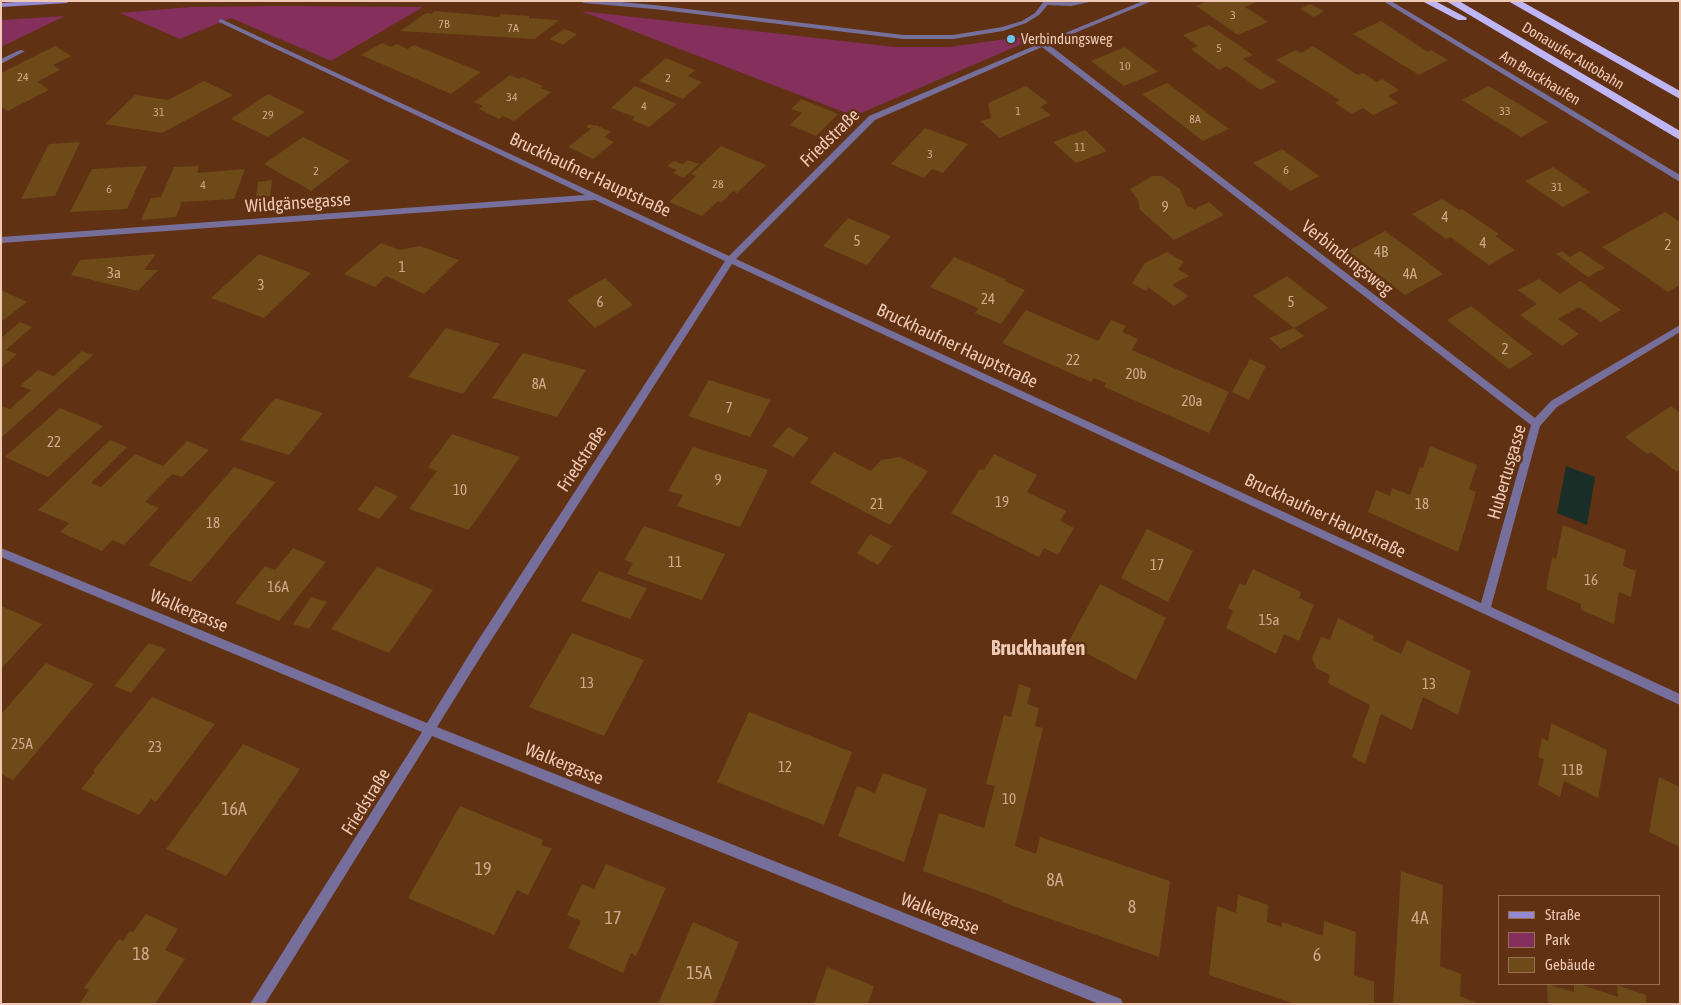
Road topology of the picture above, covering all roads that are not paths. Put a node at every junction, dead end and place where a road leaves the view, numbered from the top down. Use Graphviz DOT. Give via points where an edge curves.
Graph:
graph roads {
  1 [pos="9,1"];
  2 [pos="67,1"];
  3 [pos="584,1"];
  4 [pos="1091,1"];
  5 [pos="1149,1"];
  6 [pos="1386,1"];
  7 [pos="1428,1"];
  8 [pos="1451,1"];
  9 [pos="1513,1"];
  10 [pos="1048,2"];
  11 [pos="1,4"];
  12 [pos="221,21"];
  13 [pos="1043,44"];
  14 [pos="22,51"];
  15 [pos="1,62"];
  16 [pos="1566,70"];
  17 [pos="1680,96"];
  18 [pos="1680,136"];
  19 [pos="1680,179"];
  20 [pos="597,197"];
  21 [pos="1,240"];
  22 [pos="730,260"];
  23 [pos="1680,328"];
  24 [pos="1536,424"];
  25 [pos="1,552"];
  26 [pos="1485,609"];
  27 [pos="1680,700"];
  28 [pos="430,729"];
  29 [pos="257,1004"];
  30 [pos="1116,1004"];
  1 -- 11 [label="main road"];
  2 -- 11 [label="main road"];
  3 -- 10 [label="street" via="903,37 953,37 1003,29 1024,22"];
  4 -- 10 [label="street" via="1071,4"];
  5 -- 13 [label="street, Friedstraße"];
  6 -- 19 [label="street, Am Bruckhaufen"];
  7 -- 16 [label="highway"];
  8 -- 16 [label="highway, Donauufer Autobahn"];
  9 -- 17 [label="highway, Donauufer Autobahn"];
  12 -- 20 [label="street, Bruckhaufner Hauptstraße"];
  13 -- 22 [label="street, Friedstraße" via="872,118"];
  13 -- 24 [label="street, Verbindungsweg"];
  14 -- 15 [label="street"];
  16 -- 18 [label="highway, Donauufer Autobahn"];
  20 -- 21 [label="street, Wildgänsegasse"];
  20 -- 22 [label="street, Bruckhaufner Hauptstraße"];
  22 -- 26 [label="street, Bruckhaufner Hauptstraße"];
  22 -- 28 [label="street, Friedstraße"];
  23 -- 24 [label="street, Hubertusgasse" via="1554,404"];
  24 -- 26 [label="street, Hubertusgasse"];
  25 -- 28 [label="street, Walkergasse"];
  26 -- 27 [label="street, Bruckhaufner Hauptstraße"];
  28 -- 29 [label="street, Friedstraße"];
  28 -- 30 [label="street, Walkergasse"];
}
